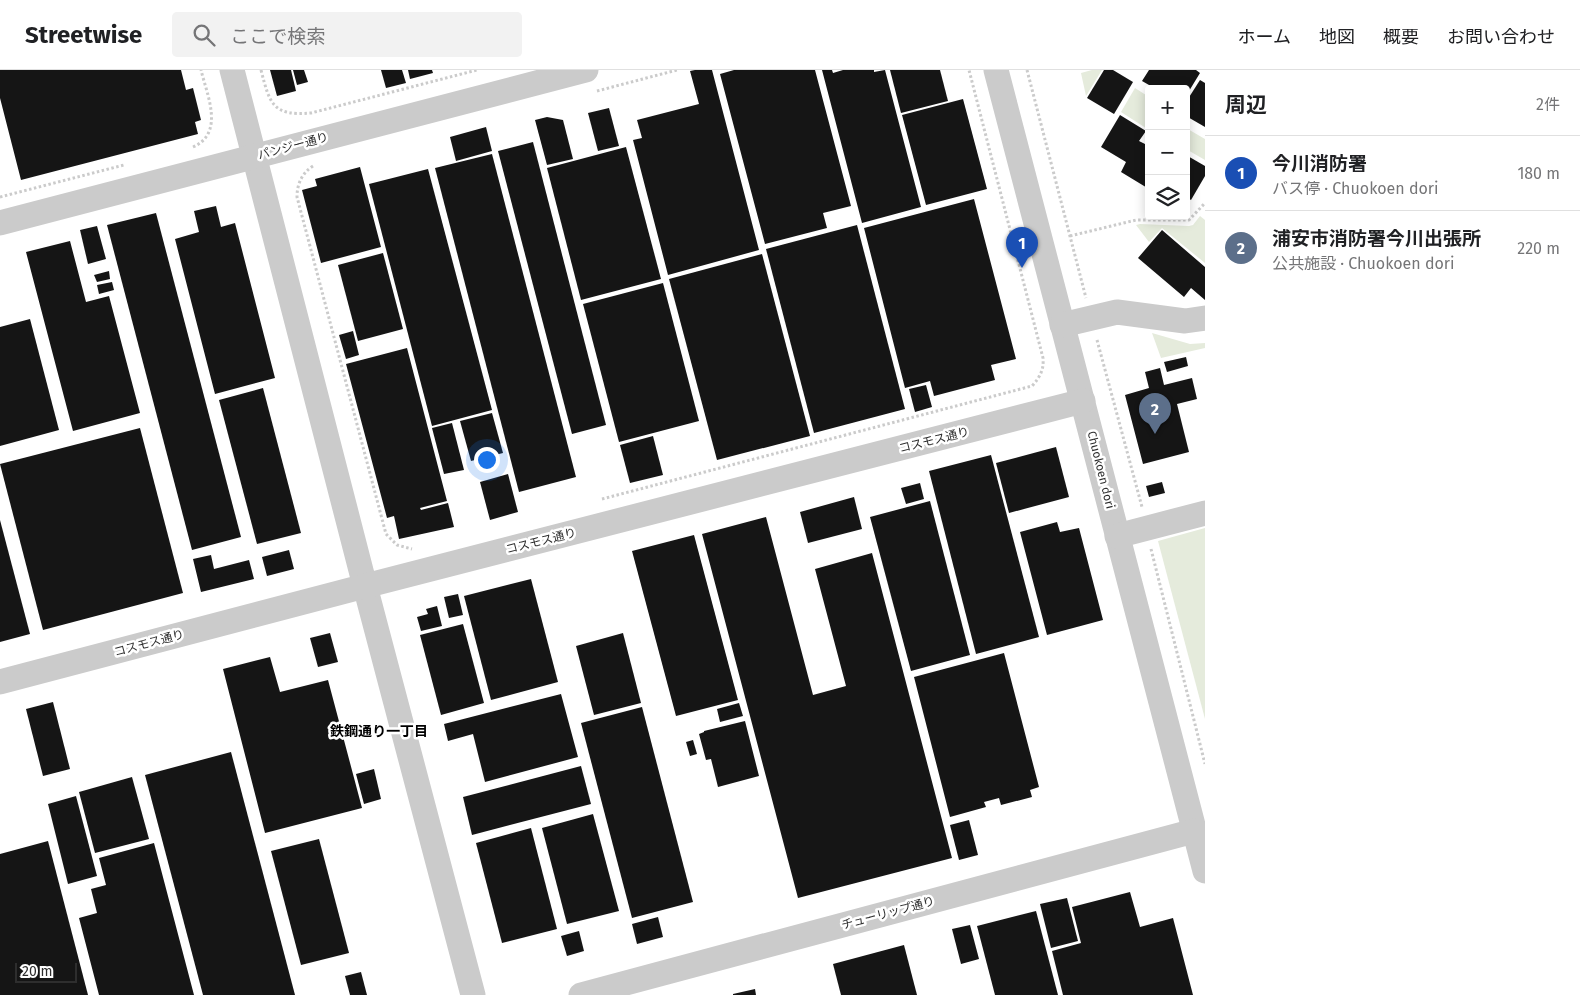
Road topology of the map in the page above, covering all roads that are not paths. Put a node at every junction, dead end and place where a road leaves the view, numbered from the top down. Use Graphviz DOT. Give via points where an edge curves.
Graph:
graph roads {
  1 [pos="232,70"];
  2 [pos="1003,71"];
  3 [pos="589,81"];
  4 [pos="255,156"];
  5 [pos="0,222"];
  6 [pos="1205,318"];
  7 [pos="1062,325"];
  8 [pos="1083,401"];
  9 [pos="1205,512"];
  10 [pos="1117,536"];
  11 [pos="365,586"];
  12 [pos="0,682"];
  13 [pos="1194,832"];
  14 [pos="1205,871"];
  15 [pos="473,995"];
  16 [pos="581,995"];
  1 -- 4 [label="street"];
  2 -- 7 [label="street, Chuokoen dori"];
  3 -- 4 [label="street, パンジー通り"];
  4 -- 5 [label="street, パンジー通り"];
  4 -- 11 [label="street"];
  6 -- 7 [label="street" via="1185,320 1117,312 1093,324"];
  7 -- 8 [label="street, Chuokoen dori"];
  8 -- 10 [label="street, Chuokoen dori"];
  8 -- 11 [label="street, コスモス通り"];
  9 -- 10 [label="street"];
  10 -- 13 [label="street, Chuokoen dori"];
  11 -- 12 [label="street, コスモス通り"];
  11 -- 15 [label="street"];
  13 -- 14 [label="street, Chuokoen dori"];
  13 -- 16 [label="street, チューリップ通り"];
}
